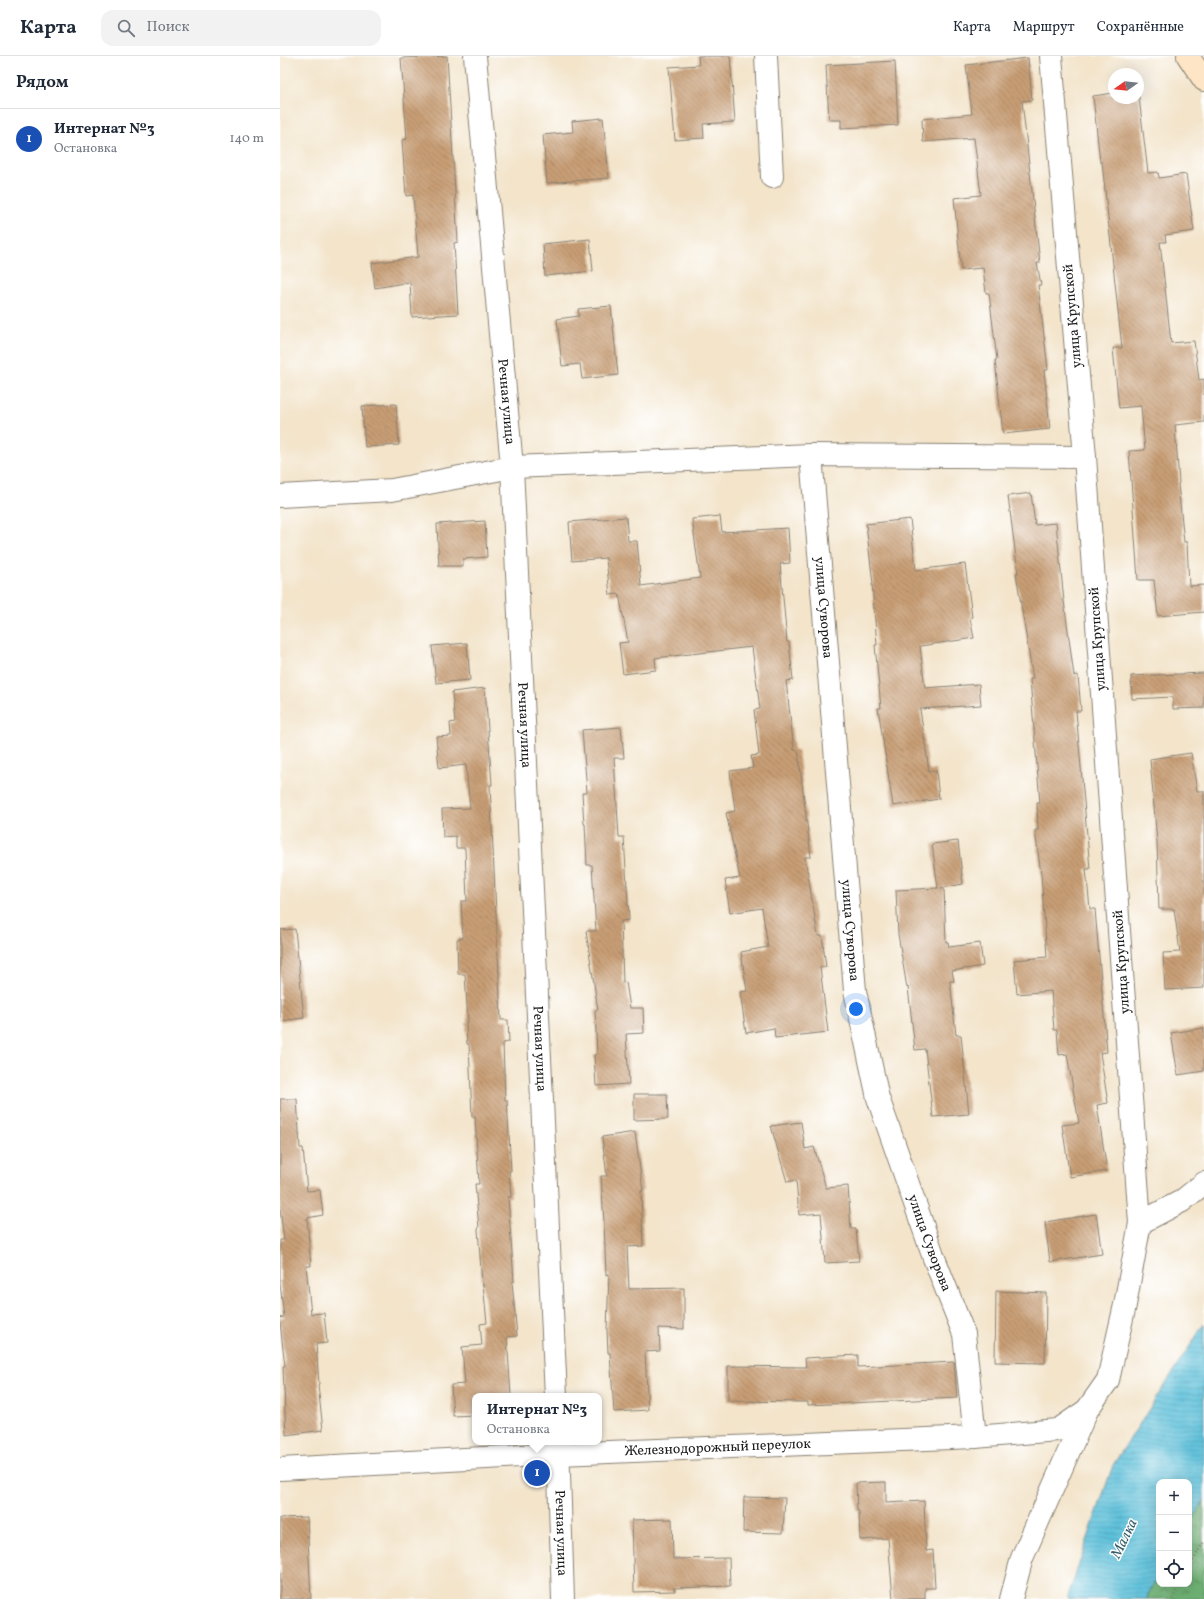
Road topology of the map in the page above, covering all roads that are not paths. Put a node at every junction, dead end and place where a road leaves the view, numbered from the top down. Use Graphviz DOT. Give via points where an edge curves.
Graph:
graph roads {
  1 [pos="475,56"];
  2 [pos="766,56"];
  3 [pos="1051,56"];
  4 [pos="1188,56"];
  5 [pos="1204,80"];
  6 [pos="772,177"];
  7 [pos="811,455"];
  8 [pos="1085,457"];
  9 [pos="512,467"];
  10 [pos="280,496"];
  11 [pos="1204,1183"];
  12 [pos="1140,1223"];
  13 [pos="556,1393"];
  14 [pos="1087,1410"];
  15 [pos="975,1437"];
  16 [pos="559,1448"];
  17 [pos="280,1469"];
  18 [pos="563,1599"];
  19 [pos="1011,1599"];
  1 -- 9 [label="street, Речная улица"];
  2 -- 6 [label="street"];
  3 -- 8 [label="street, улица Крупской"];
  4 -- 5 [label="street"];
  7 -- 8 [label="street"];
  7 -- 9 [label="street"];
  7 -- 15 [label="street, улица Суворова" via="855,991 878,1098 934,1258 964,1334"];
  8 -- 12 [label="street, улица Крупской"];
  9 -- 10 [label="street" via="392,490"];
  9 -- 13 [label="street, Речная улица"];
  11 -- 12 [label="street" via="1182,1201"];
  12 -- 14 [label="street, улица Крупской" via="1108,1380"];
  14 -- 15 [label="street, Железнодорожный переулок" via="1058,1430"];
  14 -- 19 [label="street" via="1022,1558"];
  15 -- 16 [label="street, Железнодорожный переулок"];
  16 -- 17 [label="street, Железнодорожный переулок"];
  16 -- 18 [label="street, Речная улица"];
}
